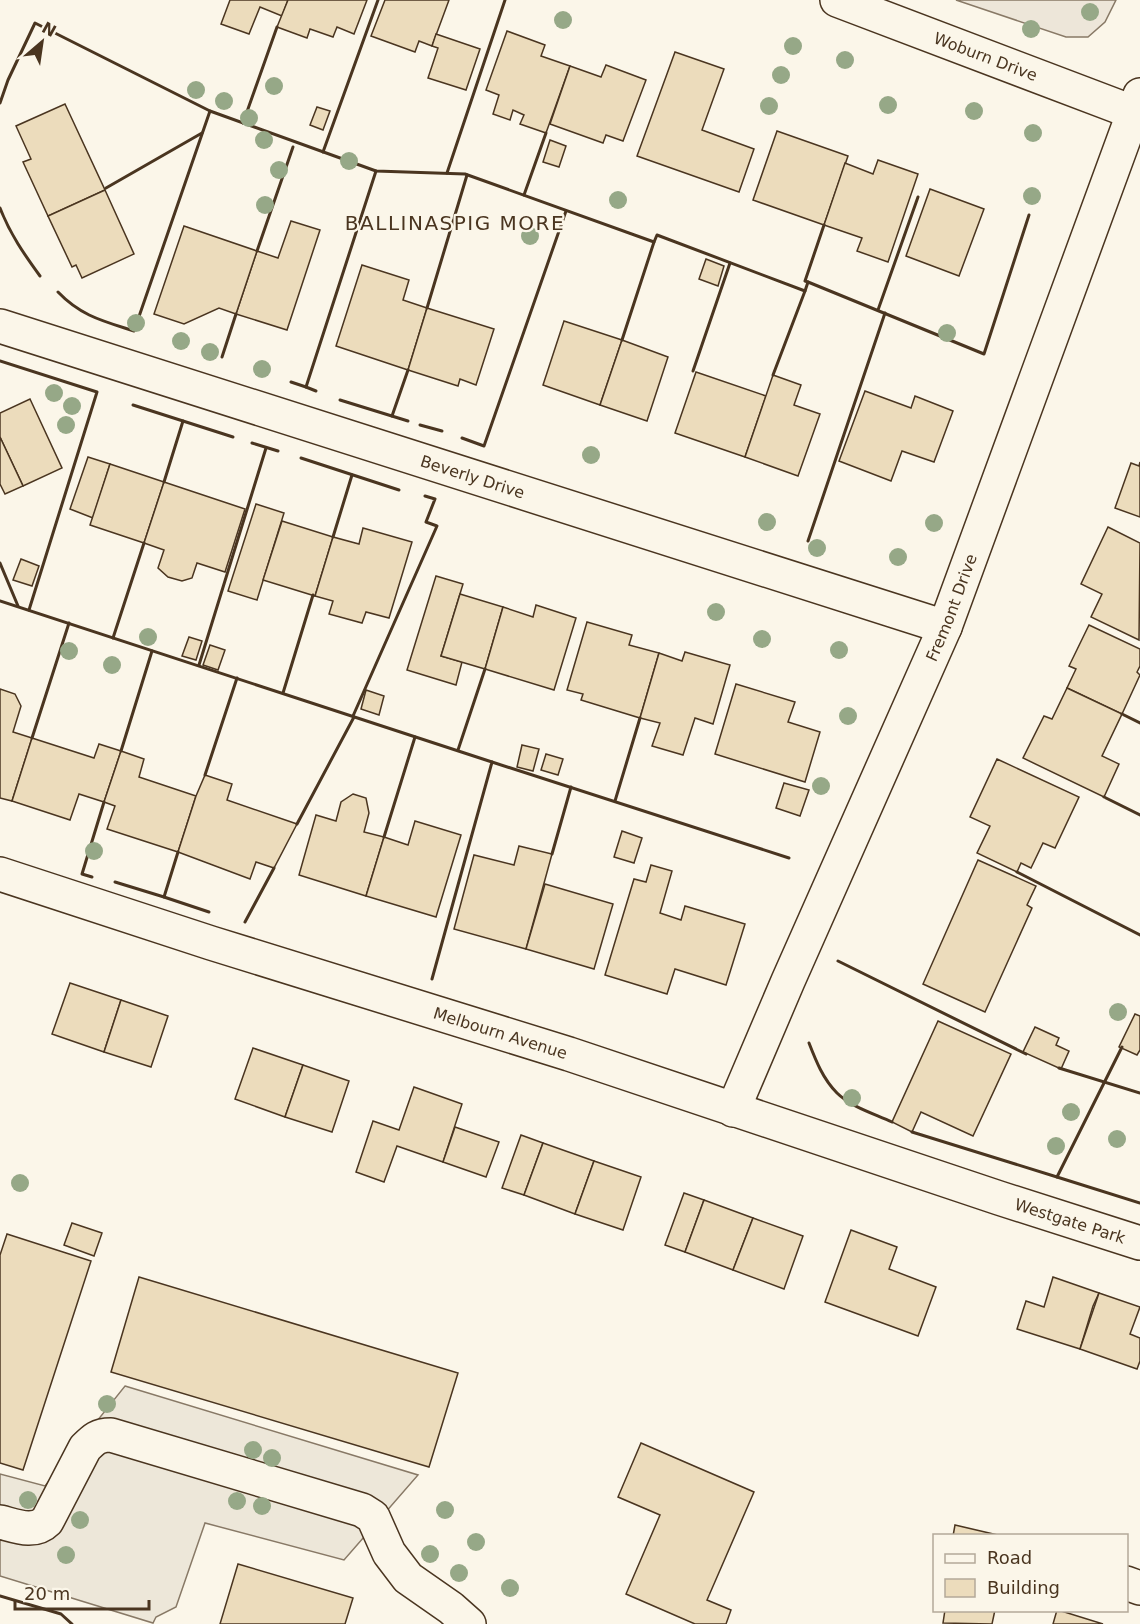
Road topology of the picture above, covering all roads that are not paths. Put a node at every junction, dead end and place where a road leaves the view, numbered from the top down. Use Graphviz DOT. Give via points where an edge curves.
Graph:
graph roads {
  1 [pos="837,0"];
  2 [pos="1137,104"];
  3 [pos="0,326"];
  4 [pos="945,627"];
  5 [pos="0,874"];
  6 [pos="733,1110"];
  7 [pos="999,1198"];
  8 [pos="1140,1243"];
  9 [pos="0,1521"];
  10 [pos="469,1624"];
  1 -- 2 [label="street, Woburn Drive"];
  2 -- 4 [label="street, Fremont Drive"];
  3 -- 4 [label="street, Beverly Drive"];
  4 -- 6 [label="street, Fremont Drive"];
  5 -- 6 [label="street, Melbourn Avenue" via="569,1054"];
  6 -- 7 [label="street, Melbourn Avenue"];
  7 -- 8 [label="street, Westgate Park"];
  9 -- 10 [label="street" via="24,1528 41,1527 85,1448 101,1435 111,1436 362,1510 374,1517 388,1553 408,1578"];
}
